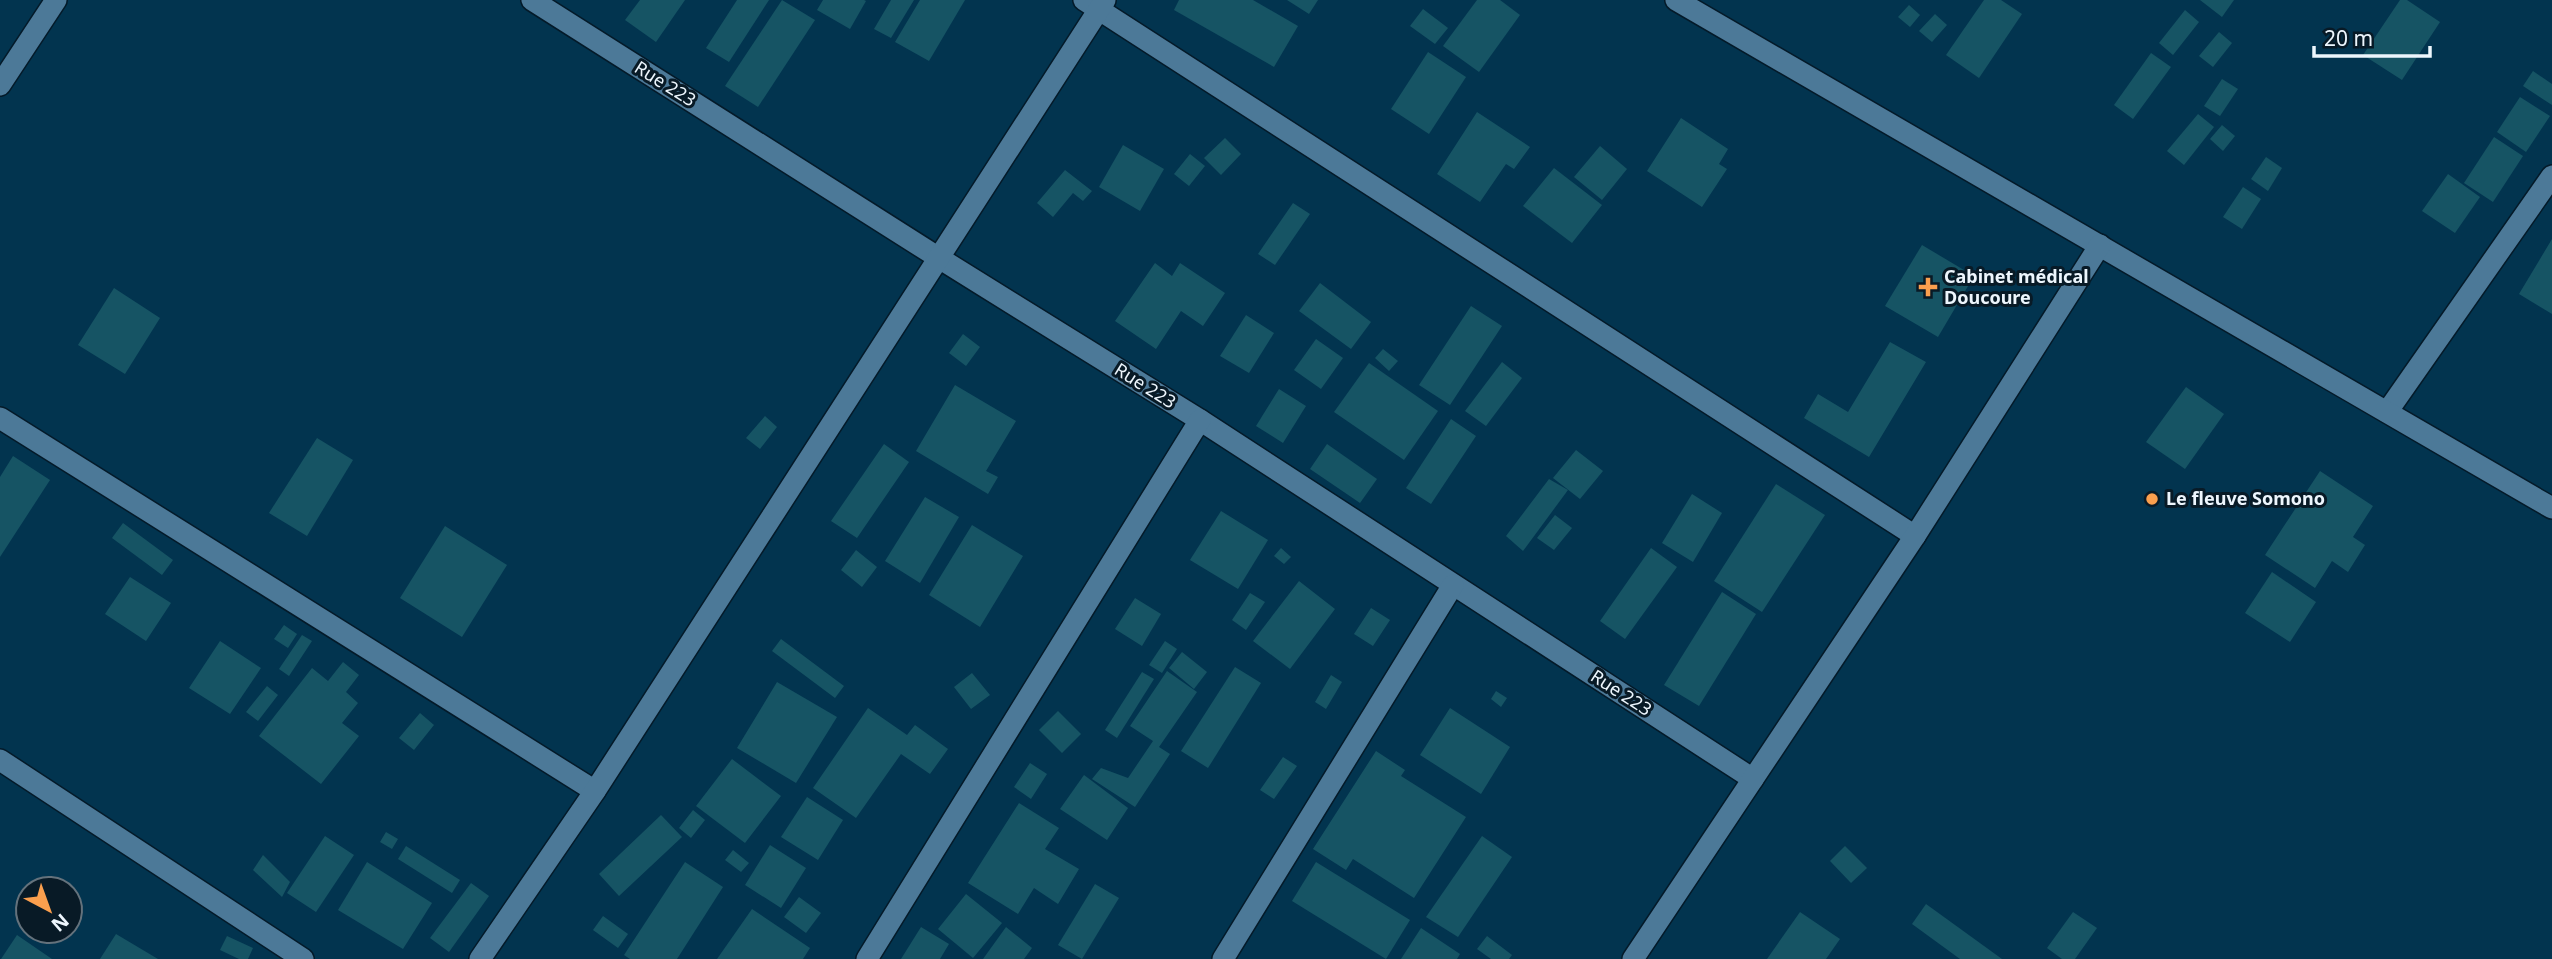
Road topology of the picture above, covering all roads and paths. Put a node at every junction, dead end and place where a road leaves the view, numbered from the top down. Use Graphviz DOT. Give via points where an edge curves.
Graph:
graph roads {
  1 [pos="57,0"];
  2 [pos="531,0"];
  3 [pos="1676,0"];
  4 [pos="1096,3"];
  5 [pos="0,85"];
  6 [pos="2552,176"];
  7 [pos="2100,246"];
  8 [pos="939,258"];
  9 [pos="2387,412"];
  10 [pos="0,418"];
  11 [pos="1200,420"];
  12 [pos="2552,508"];
  13 [pos="1915,536"];
  14 [pos="1453,585"];
  15 [pos="0,760"];
  16 [pos="1754,779"];
  17 [pos="595,791"];
  18 [pos="303,959"];
  19 [pos="480,959"];
  20 [pos="867,959"];
  21 [pos="1223,959"];
  22 [pos="1633,959"];
  1 -- 5 [label="street"];
  2 -- 8 [label="street, Rue 223"];
  3 -- 7 [label="street"];
  4 -- 8 [label="street"];
  4 -- 13 [label="street"];
  6 -- 9 [label="street"];
  7 -- 9 [label="street"];
  7 -- 13 [label="street"];
  8 -- 11 [label="street, Rue 223"];
  8 -- 17 [label="street"];
  9 -- 12 [label="street"];
  10 -- 17 [label="street"];
  11 -- 14 [label="street, Rue 223"];
  11 -- 20 [label="street"];
  13 -- 16 [label="street"];
  14 -- 16 [label="street, Rue 223"];
  14 -- 21 [label="street"];
  15 -- 18 [label="street"];
  16 -- 22 [label="street"];
  17 -- 19 [label="street"];
}
